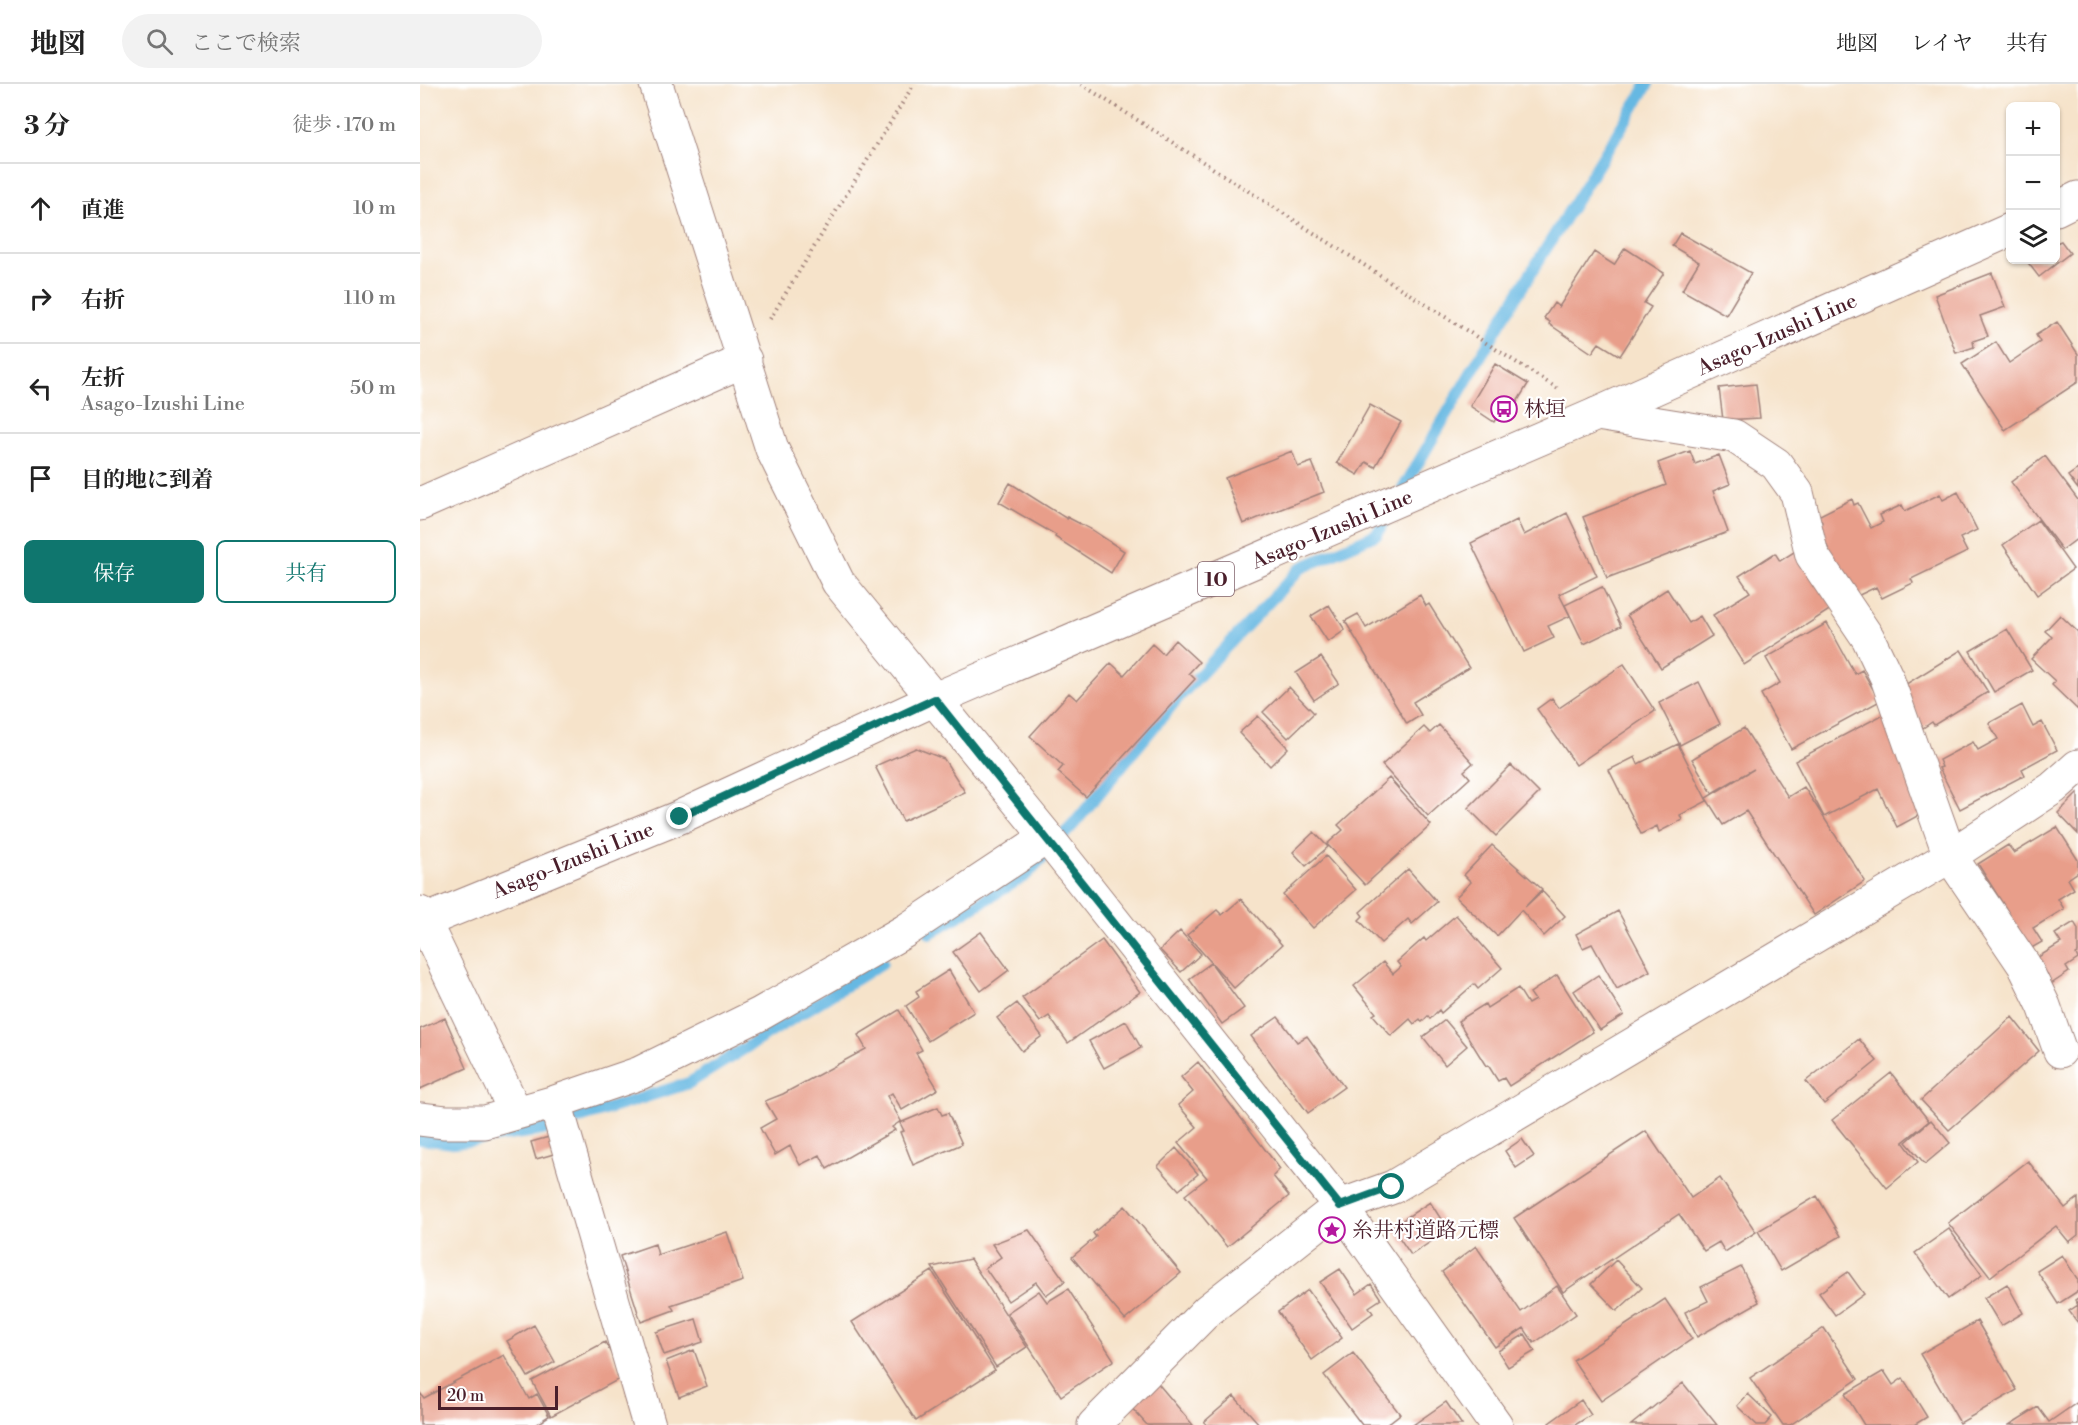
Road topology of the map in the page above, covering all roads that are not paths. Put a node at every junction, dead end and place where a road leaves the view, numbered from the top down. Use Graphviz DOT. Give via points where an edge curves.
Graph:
graph roads {
  1 [pos="656,84"];
  2 [pos="2078,198"];
  3 [pos="2060,207"];
  4 [pos="2006,232"];
  5 [pos="745,360"];
  6 [pos="1597,414"];
  7 [pos="420,504"];
  8 [pos="935,699"];
  9 [pos="2078,766"];
  10 [pos="1047,837"];
  11 [pos="1950,856"];
  12 [pos="421,919"];
  13 [pos="2060,1051"];
  14 [pos="555,1102"];
  15 [pos="516,1113"];
  16 [pos="420,1119"];
  17 [pos="1340,1206"];
  18 [pos="650,1425"];
  19 [pos="1094,1425"];
  20 [pos="1496,1425"];
  1 -- 5 [label="street"];
  2 -- 3 [label="street"];
  4 -- 6 [label="street, Asago-Izushi Line / 10"];
  5 -- 7 [label="street"];
  5 -- 8 [label="street" via="772,449 838,582"];
  6 -- 8 [label="street, Asago-Izushi Line / 10"];
  6 -- 11 [label="street" via="1734,436 1776,464 1797,493 1812,555 1868,638 1887,678"];
  8 -- 10 [label="street"];
  8 -- 12 [label="street, Asago-Izushi Line / 10" via="680,817"];
  9 -- 11 [label="street" via="2053,788"];
  10 -- 14 [label="street" via="905,931 760,1014 640,1073"];
  10 -- 17 [label="street"];
  11 -- 13 [label="street" via="2024,966"];
  11 -- 17 [label="street" via="1392,1187"];
  12 -- 15 [label="street"];
  14 -- 15 [label="street"];
  14 -- 18 [label="street"];
  15 -- 16 [label="street" via="484,1122"];
  17 -- 19 [label="street" via="1207,1311"];
  17 -- 20 [label="street"];
}
